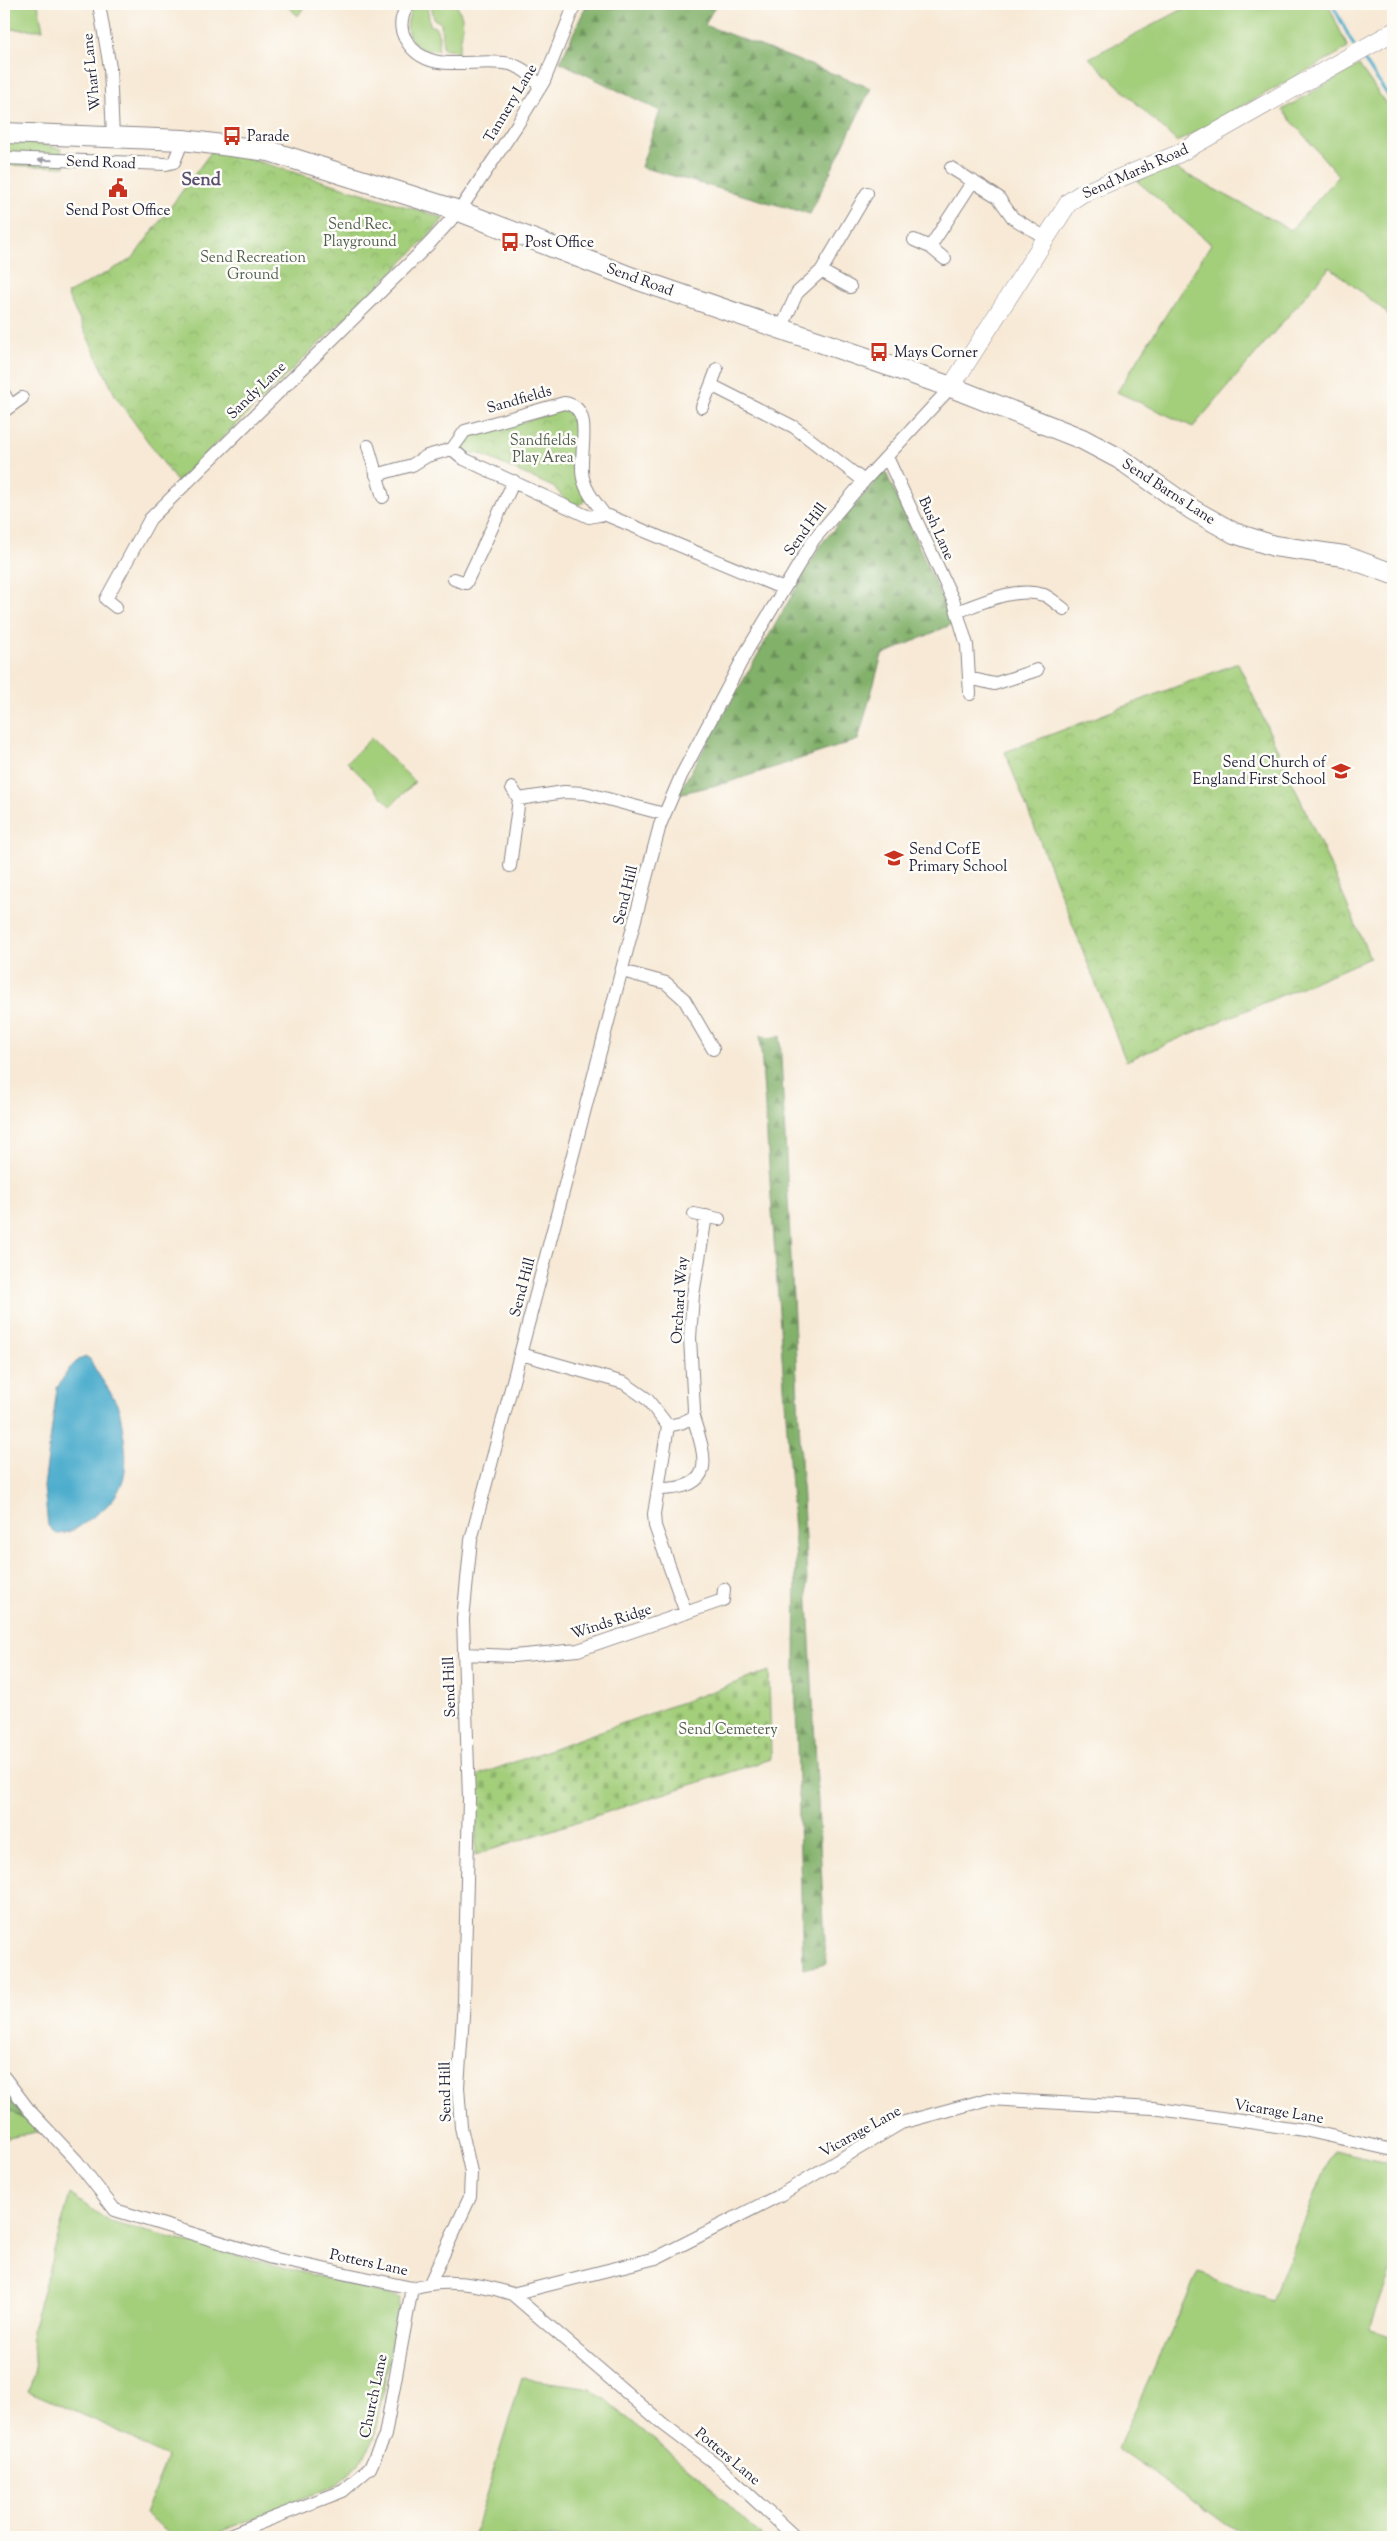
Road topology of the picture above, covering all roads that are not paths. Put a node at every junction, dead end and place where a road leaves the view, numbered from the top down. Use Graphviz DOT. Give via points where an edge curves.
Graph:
graph roads {
  1 [pos="99,4"];
  2 [pos="409,4"];
  3 [pos="575,4"];
  4 [pos="1393,32"];
  5 [pos="540,88"];
  6 [pos="4,134"];
  7 [pos="113,137"];
  8 [pos="183,140"];
  9 [pos="4,158"];
  10 [pos="951,168"];
  11 [pos="973,181"];
  12 [pos="867,193"];
  13 [pos="459,211"];
  14 [pos="1046,238"];
  15 [pos="914,240"];
  16 [pos="930,247"];
  17 [pos="945,260"];
  18 [pos="821,271"];
  19 [pos="850,287"];
  20 [pos="781,329"];
  21 [pos="717,369"];
  22 [pos="711,384"];
  23 [pos="951,388"];
  24 [pos="4,394"];
  25 [pos="22,398"];
  26 [pos="702,407"];
  27 [pos="8,408"];
  28 [pos="368,446"];
  29 [pos="452,449"];
  30 [pos="887,457"];
  31 [pos="376,475"];
  32 [pos="514,481"];
  33 [pos="864,481"];
  34 [pos="383,497"];
  35 [pos="604,514"];
  36 [pos="1393,574"];
  37 [pos="466,583"];
  38 [pos="784,589"];
  39 [pos="116,607"];
  40 [pos="1064,609"];
  41 [pos="957,612"];
  42 [pos="1037,670"];
  43 [pos="969,678"];
  44 [pos="970,694"];
  45 [pos="655,808"];
  46 [pos="510,866"];
  47 [pos="622,971"];
  48 [pos="713,1049"];
  49 [pos="706,1216"];
  50 [pos="521,1354"];
  51 [pos="693,1417"];
  52 [pos="668,1426"];
  53 [pos="658,1489"];
  54 [pos="724,1589"];
  55 [pos="686,1613"];
  56 [pos="464,1654"];
  57 [pos="4,2077"];
  58 [pos="1393,2150"];
  59 [pos="430,2283"];
  60 [pos="412,2288"];
  61 [pos="512,2294"];
  62 [pos="224,2537"];
  63 [pos="795,2537"];
  1 -- 7 [label="street, Wharf Lane" via="110,68"];
  2 -- 5 [label="street" via="403,13 402,31 418,53 445,63 511,64 530,75"];
  3 -- 5 [label="street, Tannery Lane"];
  4 -- 14 [label="main road, Send Marsh Road" via="1178,154 1080,194 1069,202"];
  5 -- 13 [label="street, Tannery Lane"];
  6 -- 7 [label="main road, Send Road"];
  7 -- 8 [label="main road, Send Road"];
  8 -- 9 [label="street, Send Road, one-way" via="174,162 166,164"];
  8 -- 13 [label="main road, Send Road" via="269,151"];
  10 -- 11 [label="street"];
  11 -- 14 [label="street" via="1003,194 1013,218"];
  11 -- 16 [label="street"];
  12 -- 18 [label="street"];
  13 -- 20 [label="main road, Send Road" via="633,278"];
  13 -- 39 [label="street, Sandy Lane" via="150,519 106,599"];
  14 -- 23 [label="main road, Send Marsh Road"];
  15 -- 16 [label="street"];
  16 -- 17 [label="street"];
  18 -- 19 [label="street"];
  18 -- 20 [label="street" via="796,293"];
  20 -- 23 [label="main road, Send Road"];
  21 -- 22 [label="street"];
  22 -- 26 [label="street"];
  22 -- 33 [label="street" via="794,427"];
  23 -- 30 [label="street, Send Hill"];
  23 -- 36 [label="main road, Send Barns Lane" via="1082,439 1120,459 1234,533 1274,546 1344,556"];
  24 -- 27 [label="street"];
  25 -- 27 [label="street"];
  28 -- 31 [label="street"];
  29 -- 31 [label="street" via="427,456 412,466"];
  29 -- 32 [label="street" via="464,459"];
  29 -- 35 [label="street, Sandfields" via="465,431 564,403 572,404 584,419 582,477"];
  30 -- 33 [label="street, Send Hill"];
  30 -- 41 [label="street, Bush Lane"];
  31 -- 34 [label="street"];
  32 -- 35 [label="street" via="589,517"];
  32 -- 37 [label="street"];
  33 -- 38 [label="street, Send Hill" via="814,539"];
  35 -- 38 [label="street"];
  38 -- 45 [label="street, Send Hill"];
  40 -- 41 [label="street" via="1045,596 1022,593 993,598"];
  41 -- 43 [label="street, Bush Lane" via="967,645"];
  42 -- 43 [label="street" via="994,684"];
  43 -- 44 [label="street, Bush Lane"];
  45 -- 46 [label="street" via="585,793 515,793"];
  45 -- 47 [label="street, Send Hill"];
  47 -- 48 [label="street" via="666,983 684,999"];
  47 -- 50 [label="street, Send Hill"];
  49 -- 51 [label="street, Orchard Way" via="693,1295 690,1338"];
  50 -- 52 [label="street" via="624,1383 647,1399"];
  50 -- 56 [label="street, Send Hill" via="471,1540 463,1619"];
  51 -- 52 [label="street"];
  51 -- 53 [label="street, Orchard Way" via="701,1442 704,1468 696,1483 681,1489"];
  52 -- 53 [label="street"];
  53 -- 55 [label="street" via="655,1526"];
  54 -- 55 [label="street, Winds Ridge" via="723,1600"];
  55 -- 56 [label="street, Winds Ridge" via="578,1650 544,1655"];
  56 -- 59 [label="street, Send Hill" via="469,1798 464,2001 458,2087 461,2127 471,2172 470,2197"];
  57 -- 60 [label="street, Potters Lane" via="29,2110 76,2160 114,2210 272,2258"];
  58 -- 61 [label="street, Vicarage Lane" via="1304,2130 1153,2108 989,2099 901,2123 780,2196 656,2258"];
  59 -- 60 [label="street, Potters Lane"];
  59 -- 61 [label="street, Potters Lane" via="481,2284"];
  60 -- 62 [label="street, Church Lane" via="385,2435 370,2468 343,2491"];
  61 -- 63 [label="street, Potters Lane" via="663,2424 716,2464"];
}
